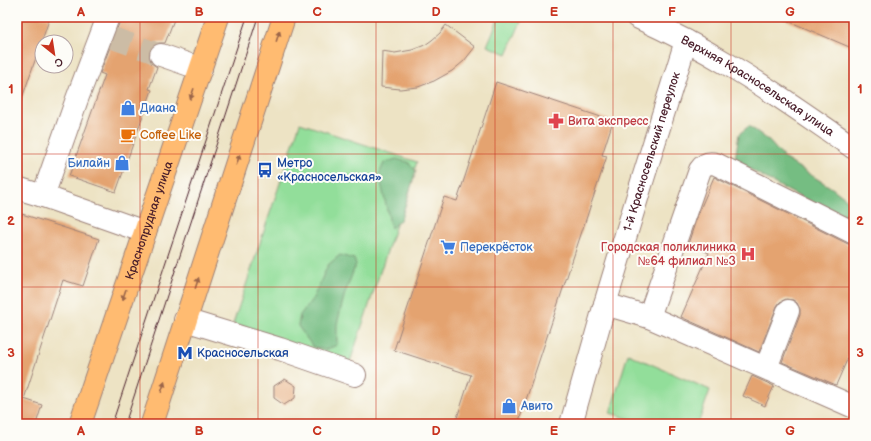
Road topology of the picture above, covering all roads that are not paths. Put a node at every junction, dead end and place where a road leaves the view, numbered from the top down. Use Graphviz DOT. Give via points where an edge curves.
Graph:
graph roads {
  1 [pos="218,17"];
  2 [pos="284,17"];
  3 [pos="637,17"];
  4 [pos="106,30"];
  5 [pos="686,41"];
  6 [pos="161,55"];
  7 [pos="201,69"];
  8 [pos="854,147"];
  9 [pos="17,188"];
  10 [pos="43,196"];
  11 [pos="145,232"];
  12 [pos="854,233"];
  13 [pos="605,304"];
  14 [pos="788,311"];
  15 [pos="648,317"];
  16 [pos="185,320"];
  17 [pos="766,368"];
  18 [pos="355,375"];
  19 [pos="854,406"];
  20 [pos="80,424"];
  21 [pos="152,424"];
  22 [pos="571,424"];
  1 -- 7 [label="main road, Краснопрудная улица"];
  16 -- 2 [label="main road, one-way"];
  3 -- 5 [label="street, Верхняя Красносельская улица"];
  4 -- 10 [label="street" via="76,99"];
  5 -- 8 [label="street, Верхняя Красносельская улица" via="749,77"];
  5 -- 13 [label="street, 1-й Красносельский переулок"];
  6 -- 7 [label="street"];
  7 -- 11 [label="main road, Краснопрудная улица, one-way"];
  9 -- 10 [label="street"];
  10 -- 11 [label="street"];
  11 -- 20 [label="main road, Краснопрудная улица, one-way"];
  12 -- 15 [label="street" via="716,164 707,164 700,170"];
  13 -- 15 [label="street"];
  13 -- 22 [label="street, 1-й Красносельский переулок"];
  14 -- 17 [label="street"];
  15 -- 17 [label="street"];
  16 -- 18 [label="street"];
  21 -- 16 [label="main road, one-way"];
  17 -- 19 [label="street"];
}
